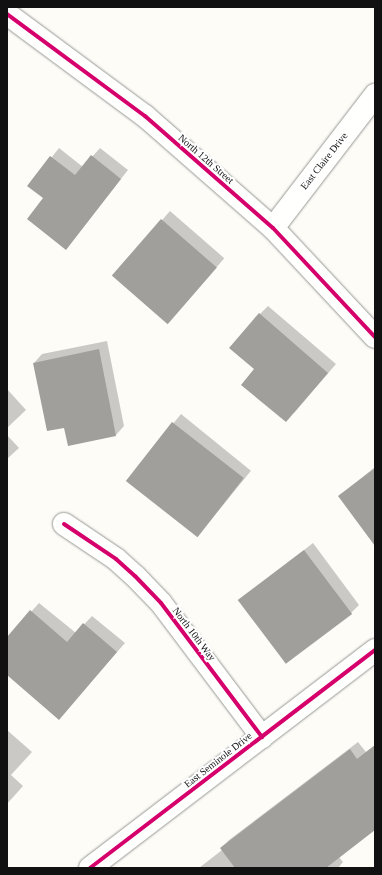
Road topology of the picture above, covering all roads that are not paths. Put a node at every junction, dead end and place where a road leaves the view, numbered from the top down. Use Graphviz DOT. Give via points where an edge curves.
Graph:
graph roads {
  1 [pos="7,14"];
  2 [pos="375,95"];
  3 [pos="273,228"];
  4 [pos="375,337"];
  5 [pos="64,524"];
  6 [pos="375,650"];
  7 [pos="262,737"];
  8 [pos="90,868"];
  1 -- 3 [label="street, North 12th Street" via="145,116"];
  2 -- 3 [label="street, East Claire Drive"];
  3 -- 4 [label="street, North 12th Street"];
  5 -- 7 [label="street, North 10th Way" via="116,559 135,576 161,604"];
  6 -- 7 [label="street, East Seminole Drive"];
  7 -- 8 [label="street, East Seminole Drive"];
}
